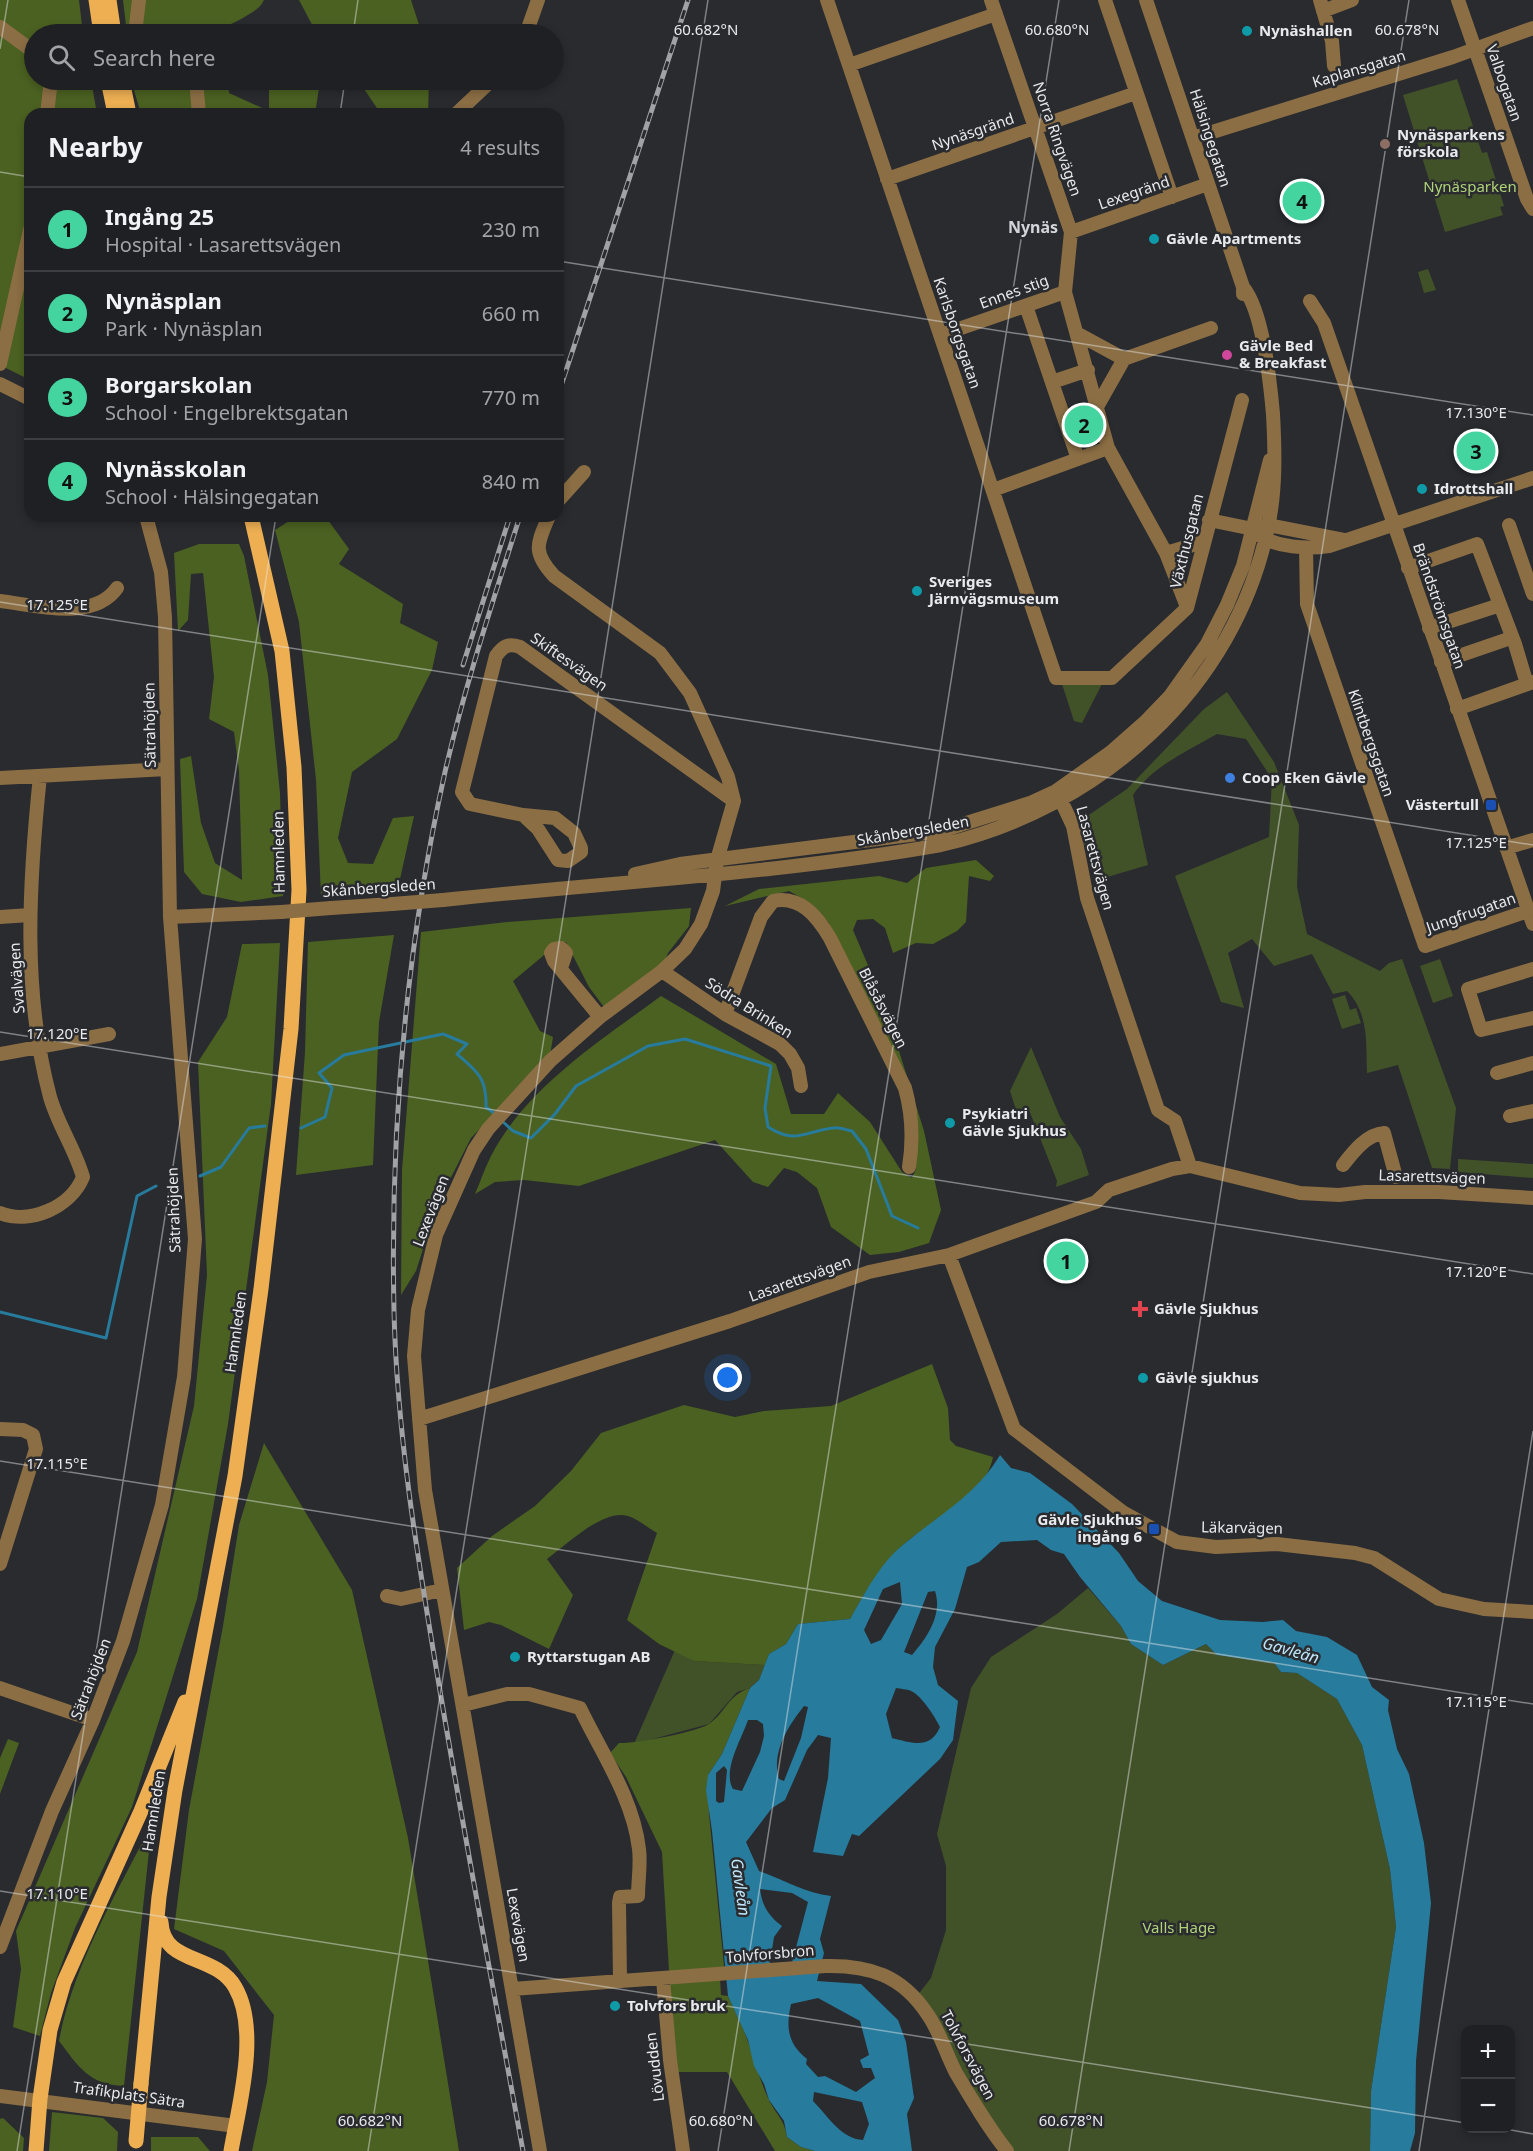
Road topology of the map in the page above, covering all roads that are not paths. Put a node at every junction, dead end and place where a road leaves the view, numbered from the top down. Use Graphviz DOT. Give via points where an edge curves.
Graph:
graph roads {
  1 [pos="96,0"];
  2 [pos="109,0"];
  3 [pos="139,0"];
  4 [pos="538,0"];
  5 [pos="827,0"];
  6 [pos="991,0"];
  7 [pos="1105,0"];
  8 [pos="1146,0"];
  9 [pos="1352,0"];
  10 [pos="1458,0"];
  11 [pos="1321,5"];
  12 [pos="996,14"];
  13 [pos="100,24"];
  14 [pos="113,24"];
  15 [pos="136,24"];
  16 [pos="530,24"];
  17 [pos="0,27"];
  18 [pos="1533,28"];
  19 [pos="24,45"];
  20 [pos="1475,49"];
  21 [pos="849,65"];
  22 [pos="1334,66"];
  23 [pos="50,90"];
  24 [pos="110,90"];
  25 [pos="124,90"];
  26 [pos="197,90"];
  27 [pos="481,90"];
  28 [pos="1136,93"];
  29 [pos="48,108"];
  30 [pos="114,108"];
  31 [pos="128,108"];
  32 [pos="198,108"];
  33 [pos="462,108"];
  34 [pos="1037,128"];
  35 [pos="1193,138"];
  36 [pos="887,178"];
  37 [pos="1208,184"];
  38 [pos="1172,197"];
  39 [pos="1533,209"];
  40 [pos="1071,232"];
  41 [pos="24,257"];
  42 [pos="1065,292"];
  43 [pos="1311,301"];
  44 [pos="1026,306"];
  45 [pos="1211,328"];
  46 [pos="1078,334"];
  47 [pos="941,335"];
  48 [pos="1124,359"];
  49 [pos="0,364"];
  50 [pos="1088,370"];
  51 [pos="1052,382"];
  52 [pos="0,384"];
  53 [pos="24,396"];
  54 [pos="1242,400"];
  55 [pos="1098,405"];
  56 [pos="1108,448"];
  57 [pos="1274,450"];
  58 [pos="1078,459"];
  59 [pos="584,472"];
  60 [pos="1533,478"];
  61 [pos="993,490"];
  62 [pos="564,494"];
  63 [pos="1209,520"];
  64 [pos="148,522"];
  65 [pos="252,522"];
  66 [pos="547,522"];
  67 [pos="1268,525"];
  68 [pos="1509,525"];
  69 [pos="1394,526"];
  70 [pos="1253,530"];
  71 [pos="1265,540"];
  72 [pos="1345,540"];
  73 [pos="1203,542"];
  74 [pos="1306,548"];
  75 [pos="1166,553"];
  76 [pos="1408,568"];
  77 [pos="117,588"];
  78 [pos="1533,594"];
  79 [pos="0,601"];
  80 [pos="1500,604"];
  81 [pos="1187,608"];
  82 [pos="1429,628"];
  83 [pos="1511,638"];
  84 [pos="1441,662"];
  85 [pos="1056,678"];
  86 [pos="1530,683"];
  87 [pos="1457,709"];
  88 [pos="167,769"];
  89 [pos="40,776"];
  90 [pos="0,778"];
  91 [pos="1059,796"];
  92 [pos="734,801"];
  93 [pos="523,815"];
  94 [pos="1533,840"];
  95 [pos="1506,848"];
  96 [pos="717,860"];
  97 [pos="716,876"];
  98 [pos="589,884"];
  99 [pos="30,915"];
  100 [pos="0,917"];
  101 [pos="170,917"];
  102 [pos="1531,917"];
  103 [pos="1425,946"];
  104 [pos="561,968"];
  105 [pos="1533,969"];
  106 [pos="662,971"];
  107 [pos="725,1014"];
  108 [pos="600,1017"];
  109 [pos="1533,1018"];
  110 [pos="109,1034"];
  111 [pos="39,1047"];
  112 [pos="0,1054"];
  113 [pos="1533,1063"];
  114 [pos="1497,1073"];
  115 [pos="801,1086"];
  116 [pos="1533,1111"];
  117 [pos="1510,1116"];
  118 [pos="1343,1165"];
  119 [pos="1190,1166"];
  120 [pos="909,1167"];
  121 [pos="1396,1176"];
  122 [pos="1533,1198"];
  123 [pos="0,1213"];
  124 [pos="949,1255"];
  125 [pos="419,1419"];
  126 [pos="0,1430"];
  127 [pos="0,1564"];
  128 [pos="441,1590"];
  129 [pos="387,1596"];
  130 [pos="1533,1612"];
  131 [pos="199,1669"];
  132 [pos="0,1688"];
  133 [pos="463,1705"];
  134 [pos="93,1720"];
  135 [pos="159,1897"];
  136 [pos="0,1947"];
  137 [pos="825,1966"];
  138 [pos="663,1979"];
  139 [pos="620,1981"];
  140 [pos="512,1989"];
  141 [pos="0,2096"];
  142 [pos="18,2098"];
  143 [pos="40,2099"];
  144 [pos="0,2103"];
  145 [pos="236,2126"];
  146 [pos="135,2146"];
  147 [pos="36,2151"];
  148 [pos="231,2151"];
  149 [pos="540,2151"];
  150 [pos="683,2151"];
  151 [pos="1007,2151"];
  1 -- 13 [label="main road"];
  2 -- 14 [label="main road"];
  3 -- 15 [label="street"];
  4 -- 16 [label="street"];
  5 -- 21 [label="street, Karlsborgsgatan"];
  6 -- 12 [label="street, Norra Ringvägen"];
  7 -- 28 [label="street"];
  8 -- 35 [label="street, Hälsingegatan"];
  9 -- 11 [label="street"];
  10 -- 20 [label="street, Valbogatan"];
  11 -- 22 [label="street" via="1332,41"];
  12 -- 21 [label="street"];
  12 -- 34 [label="street, Norra Ringvägen"];
  17 -- 19 [label="street"];
  18 -- 20 [label="street, Kaplansgatan"];
  20 -- 35 [label="street, Kaplansgatan"];
  20 -- 39 [label="street, Valbogatan"];
  21 -- 36 [label="street, Karlsborgsgatan"];
  23 -- 29 [label="street"];
  24 -- 30 [label="main road"];
  25 -- 31 [label="main road"];
  26 -- 32 [label="street"];
  27 -- 33 [label="street"];
  28 -- 34 [label="street, Nynäsgränd"];
  28 -- 38 [label="street"];
  34 -- 36 [label="street, Nynäsgränd"];
  34 -- 40 [label="street, Norra Ringvägen"];
  35 -- 37 [label="street, Hälsingegatan"];
  36 -- 47 [label="street, Karlsborgsgatan"];
  37 -- 38 [label="street, Lexegränd"];
  37 -- 57 [label="street, Hälsingegatan" via="1244,287 1243,297 1261,340 1271,393"];
  38 -- 40 [label="street, Lexegränd"];
  40 -- 42 [label="street, Norra Ringvägen"];
  41 -- 49 [label="street"];
  42 -- 44 [label="street, Ennes stig"];
  42 -- 46 [label="street"];
  43 -- 69 [label="street, Brändströmsgatan" via="1324,323"];
  44 -- 47 [label="street, Ennes stig"];
  44 -- 51 [label="street"];
  45 -- 48 [label="street"];
  46 -- 48 [label="street"];
  46 -- 50 [label="street"];
  47 -- 61 [label="street, Karlsborgsgatan"];
  48 -- 55 [label="street"];
  50 -- 51 [label="street"];
  50 -- 55 [label="street"];
  51 -- 58 [label="street"];
  52 -- 53 [label="street"];
  54 -- 63 [label="street, Växthusgatan"];
  55 -- 56 [label="street"];
  56 -- 58 [label="street"];
  56 -- 75 [label="street"];
  57 -- 67 [label="street, Hälsingegatan"];
  57 -- 70 [label="street, Hälsingegatan"];
  58 -- 61 [label="street"];
  59 -- 62 [label="street"];
  60 -- 69 [label="street"];
  61 -- 85 [label="street, Karlsborgsgatan"];
  63 -- 70 [label="street"];
  63 -- 73 [label="street, Växthusgatan"];
  64 -- 88 [label="street, Sätrahöjden" via="161,572"];
  65 -- 131 [label="main road, Hamnleden" via="282,651 294,767 298,890 291,1029 261,1289 235,1476"];
  66 -- 92 [label="street" via="538,545 539,560 554,576 660,653 690,693 728,777"];
  67 -- 70 [label="street"];
  67 -- 71 [label="street, Skånbergsleden"];
  67 -- 72 [label="street"];
  68 -- 78 [label="street"];
  69 -- 72 [label="street"];
  69 -- 76 [label="street, Brändströmsgatan"];
  70 -- 71 [label="street"];
  70 -- 91 [label="street, Skånbergsleden" via="1227,605 1191,668 1145,722"];
  71 -- 74 [label="street"];
  71 -- 91 [label="street, Skånbergsleden" via="1229,633 1179,705 1117,765"];
  72 -- 74 [label="street"];
  73 -- 75 [label="street"];
  73 -- 81 [label="street, Växthusgatan"];
  74 -- 103 [label="street, Klintbergsgatan" via="1306,604"];
  75 -- 81 [label="street"];
  76 -- 80 [label="street" via="1477,544"];
  76 -- 82 [label="street, Brändströmsgatan"];
  77 -- 79 [label="street" via="102,602 86,607"];
  80 -- 82 [label="street"];
  80 -- 83 [label="street"];
  81 -- 85 [label="street, Växthusgatan" via="1112,678"];
  82 -- 84 [label="street, Brändströmsgatan"];
  83 -- 84 [label="street"];
  83 -- 86 [label="street"];
  84 -- 87 [label="street, Brändströmsgatan"];
  86 -- 87 [label="street"];
  87 -- 95 [label="street, Brändströmsgatan"];
  88 -- 89 [label="street"];
  88 -- 101 [label="street, Sätrahöjden"];
  89 -- 90 [label="street"];
  89 -- 99 [label="street, Svalvägen"];
  91 -- 96 [label="street, Skånbergsleden" via="941,831"];
  91 -- 97 [label="street, Skånbergsleden" via="977,837"];
  91 -- 119 [label="street, Lasarettsvägen" via="1073,826 1087,898 1158,1110 1175,1121"];
  92 -- 93 [label="street, Skiftesvägen" via="513,644 503,647 496,656 462,792 470,804"];
  92 -- 96 [label="street"];
  94 -- 95 [label="street"];
  95 -- 102 [label="street, Brändströmsgatan"];
  96 -- 97 [label="street, Lexevägen"];
  96 -- 98 [label="street, Skånbergsleden"];
  97 -- 98 [label="street, Skånbergsleden"];
  97 -- 106 [label="street, Lexevägen" via="701,924 685,949"];
  98 -- 101 [label="street, Skånbergsleden, bridge" via="443,900"];
  99 -- 100 [label="street"];
  99 -- 111 [label="street, Svalvägen"];
  101 -- 134 [label="street, Sätrahöjden" via="195,1239 184,1377 162,1505 123,1641"];
  102 -- 103 [label="street, Jungfrugatan"];
  104 -- 108 [label="street"];
  105 -- 109 [label="street" via="1468,989 1481,1030"];
  106 -- 107 [label="street, Södra Brinken"];
  106 -- 108 [label="street, Lexevägen"];
  107 -- 115 [label="street, Södra Brinken" via="780,1044 798,1068"];
  107 -- 120 [label="street, Blåsåsvägen" via="761,917 773,901 782,899 804,906 830,938 905,1088 912,1152"];
  108 -- 125 [label="street, Lexevägen" via="550,1060 507,1106 474,1150 436,1235 418,1310 414,1356"];
  110 -- 111 [label="street"];
  111 -- 112 [label="street"];
  111 -- 123 [label="street, Svalvägen" via="50,1098 83,1176 78,1190 49,1210 32,1217 15,1218"];
  113 -- 114 [label="street"];
  116 -- 117 [label="street"];
  118 -- 121 [label="street" via="1358,1147 1376,1133 1384,1133"];
  119 -- 122 [label="street, Lasarettsvägen" via="1300,1193 1438,1192"];
  119 -- 124 [label="street, Lasarettsvägen" via="1109,1190 1096,1202"];
  124 -- 125 [label="street, Lasarettsvägen" via="869,1272 730,1322"];
  124 -- 130 [label="street, Läkarvägen" via="1014,1430 1124,1514 1178,1542 1216,1547 1277,1544 1355,1553 1374,1558 1439,1599 1484,1609"];
  125 -- 128 [label="street, Lexevägen" via="425,1490"];
  126 -- 127 [label="street" via="23,1430 33,1435 36,1449"];
  128 -- 129 [label="street" via="401,1599"];
  128 -- 133 [label="street, Lexevägen"];
  131 -- 135 [label="main road, Hamnleden"];
  131 -- 143 [label="main road" via="148,1795 64,1982 50,2030"];
  132 -- 134 [label="street"];
  133 -- 139 [label="street" via="507,1694 529,1694 580,1708 620,1785 634,1821 639,1851 638,1896 620,1897"];
  133 -- 140 [label="street, Lexevägen"];
  134 -- 136 [label="street, Sätrahöjden" via="52,1810"];
  135 -- 145 [label="main road" via="161,1931 170,1947 222,1971 235,1987 243,2007 246,2047"];
  135 -- 146 [label="main road, Hamnleden, bridge"];
  137 -- 138 [label="street, Tolvforsbron"];
  137 -- 151 [label="street, Tolvforsvägen" via="871,1969 907,1990 928,2015 956,2072"];
  138 -- 139 [label="street"];
  138 -- 150 [label="street, Lövudden"];
  139 -- 140 [label="street"];
  140 -- 149 [label="street, Lexevägen"];
  141 -- 142 [label="street, Trafikplats Sätra"];
  142 -- 143 [label="street, Trafikplats Sätra"];
  142 -- 144 [label="street, Trafikplats Sätra"];
  143 -- 145 [label="street, Trafikplats Sätra"];
  143 -- 147 [label="main road"];
  145 -- 148 [label="main road"];
}
